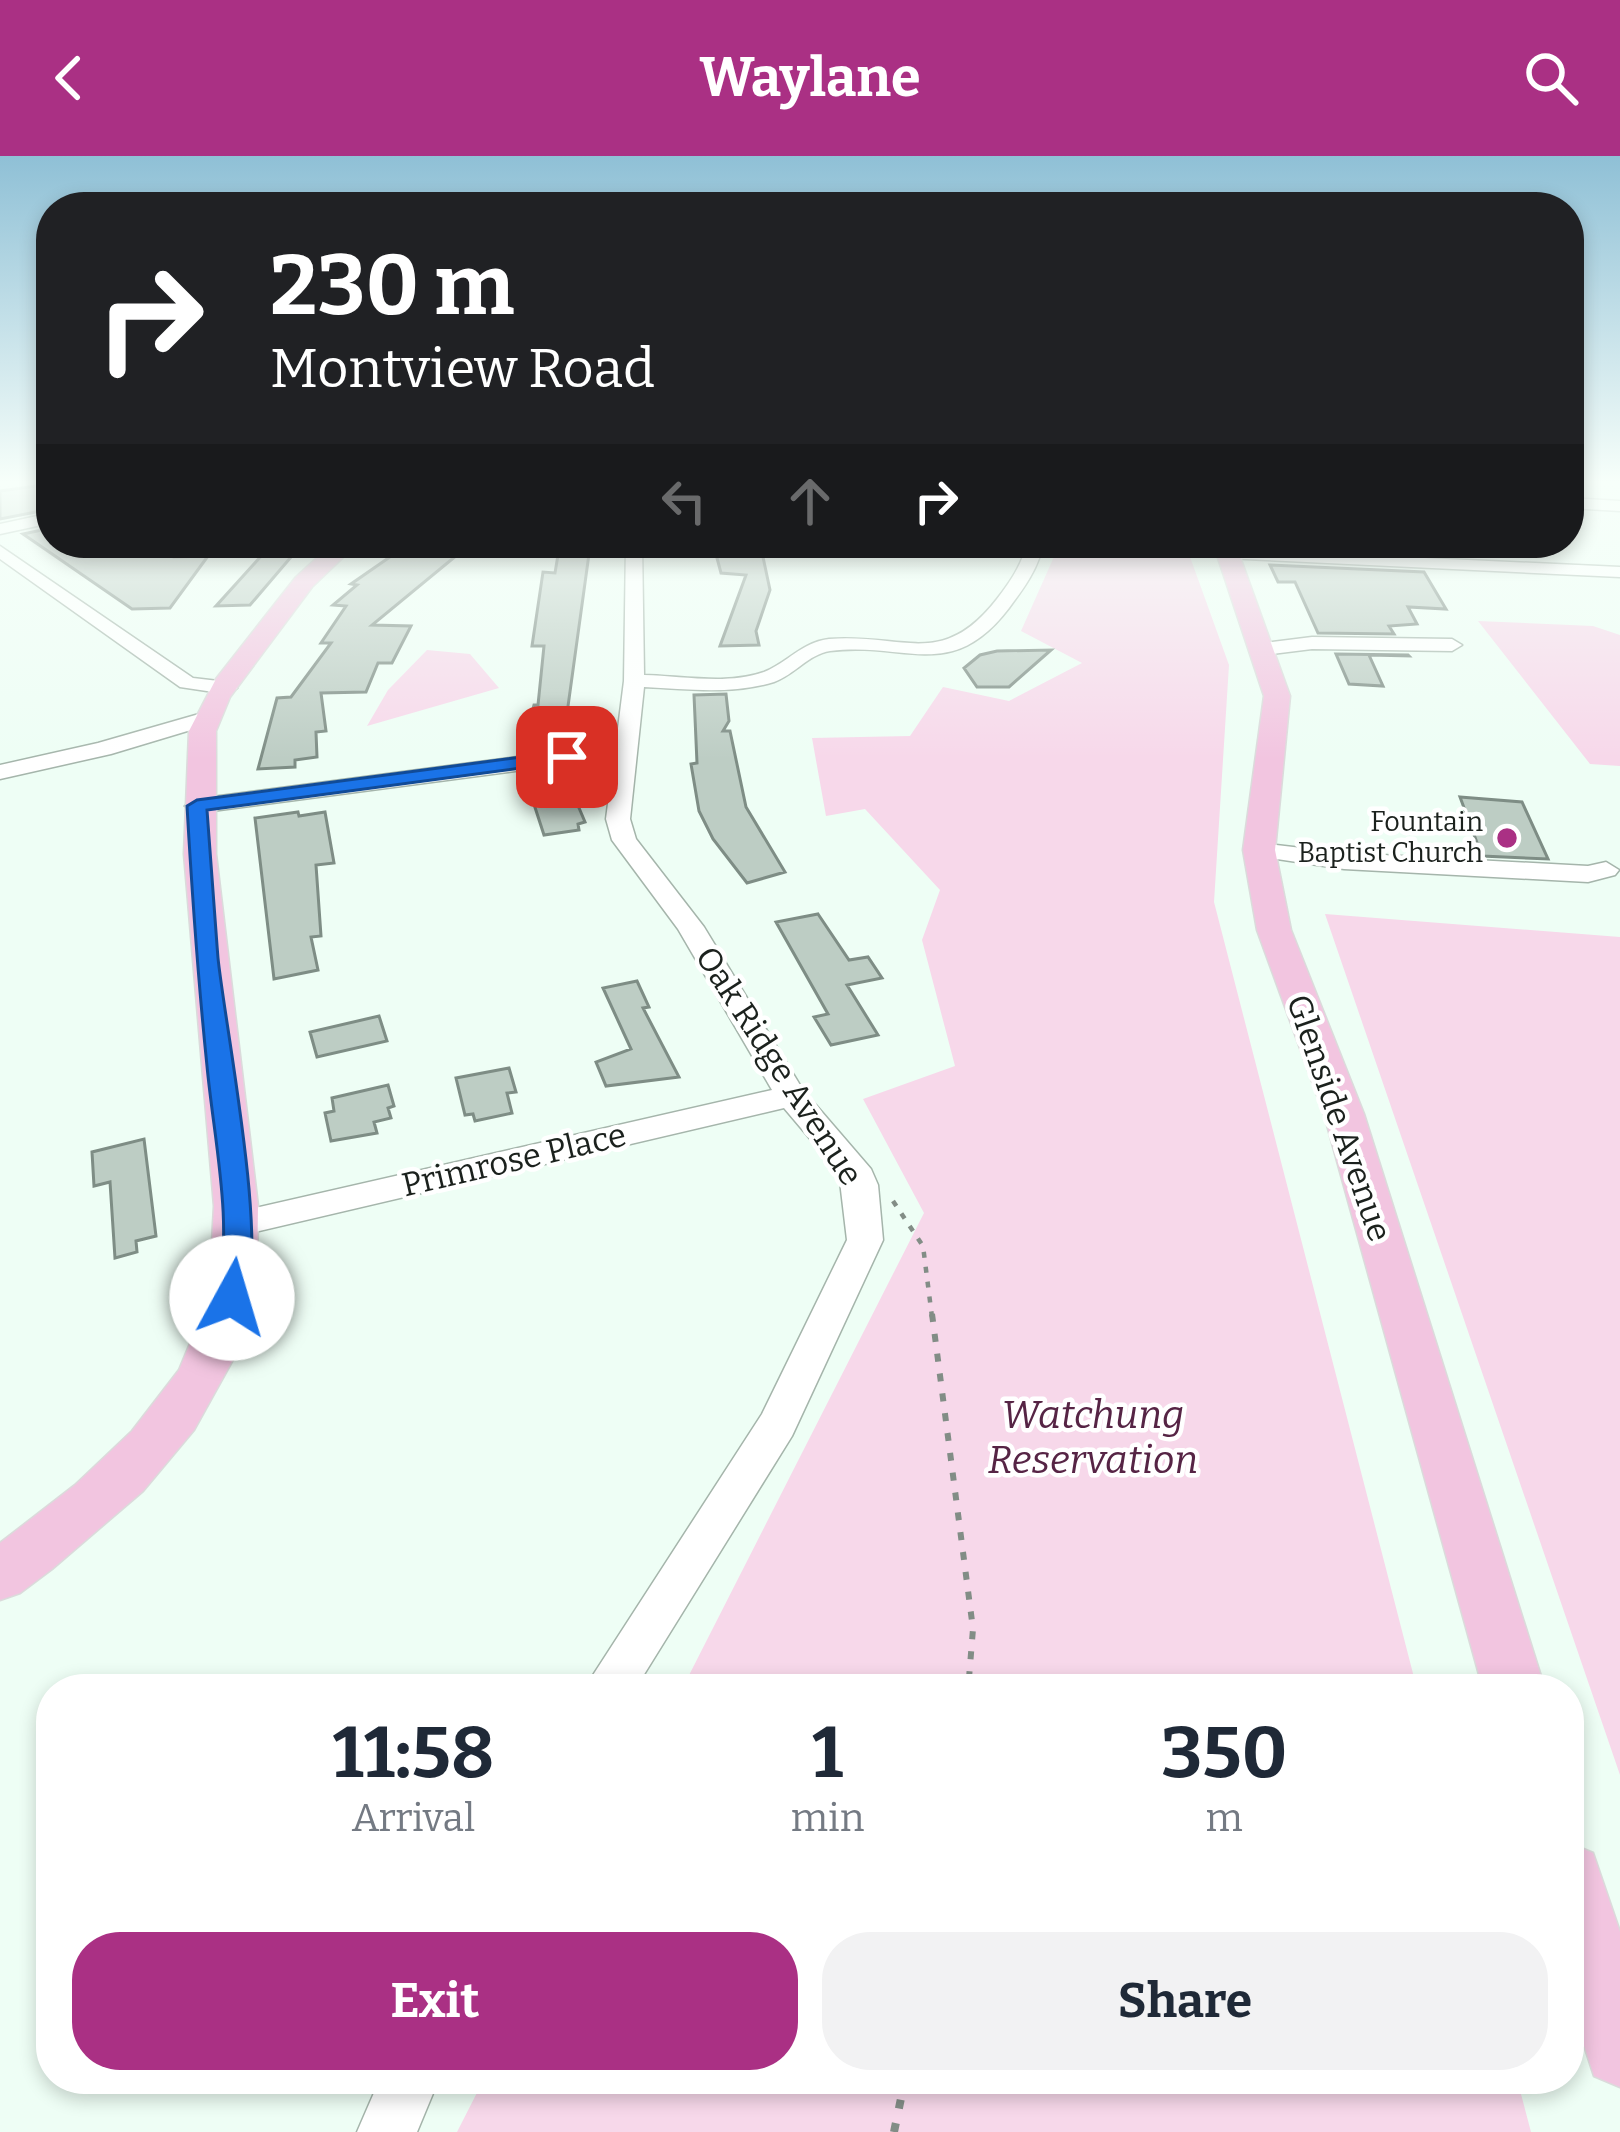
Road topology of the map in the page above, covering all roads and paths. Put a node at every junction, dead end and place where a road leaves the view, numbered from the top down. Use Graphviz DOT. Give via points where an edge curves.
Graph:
graph roads {
  1 [pos="33,574"];
  2 [pos="316,574"];
  3 [pos="634,574"];
  4 [pos="1023,574"];
  5 [pos="1236,574"];
  6 [pos="1259,638"];
  7 [pos="1452,645"];
  8 [pos="634,681"];
  9 [pos="216,703"];
  10 [pos="628,748"];
  11 [pos="0,772"];
  12 [pos="197,806"];
  13 [pos="1259,850"];
  14 [pos="1606,870"];
  15 [pos="791,1096"];
  16 [pos="861,1185"];
  17 [pos="238,1224"];
  18 [pos="0,1575"];
  19 [pos="618,1674"];
  20 [pos="969,1674"];
  21 [pos="1510,1674"];
  22 [pos="1584,1928"];
  23 [pos="1620,2050"];
  24 [pos="403,2094"];
  25 [pos="902,2094"];
  26 [pos="387,2132"];
  27 [pos="894,2132"];
  1 -- 9 [label="street"];
  2 -- 9 [label="main road"];
  3 -- 8 [label="street, Oak Ridge Avenue"];
  4 -- 8 [label="street" via="981,634 950,650 829,645 808,648 759,680"];
  5 -- 6 [label="main road, Glenside Avenue"];
  6 -- 7 [label="street"];
  6 -- 13 [label="main road, Glenside Avenue" via="1274,678 1276,718"];
  8 -- 10 [label="street, Oak Ridge Avenue"];
  9 -- 11 [label="street" via="103,749"];
  9 -- 12 [label="main road"];
  10 -- 12 [label="street"];
  10 -- 15 [label="street, Oak Ridge Avenue" via="618,819 624,840 690,927"];
  12 -- 17 [label="main road"];
  13 -- 14 [label="street" via="1344,861"];
  13 -- 21 [label="main road, Glenside Avenue" via="1274,930 1344,1114"];
  15 -- 16 [label="street, Oak Ridge Avenue"];
  15 -- 17 [label="street, Primrose Place"];
  16 -- 19 [label="street, Oak Ridge Avenue" via="865,1240 778,1424"];
  16 -- 20 [label="path" via="897,1203 923,1246 973,1629"];
  17 -- 18 [label="main road" via="232,1298 184,1406 105,1493"];
  22 -- 23 [label="main road"];
  24 -- 26 [label="street"];
  25 -- 27 [label="path"];
}
